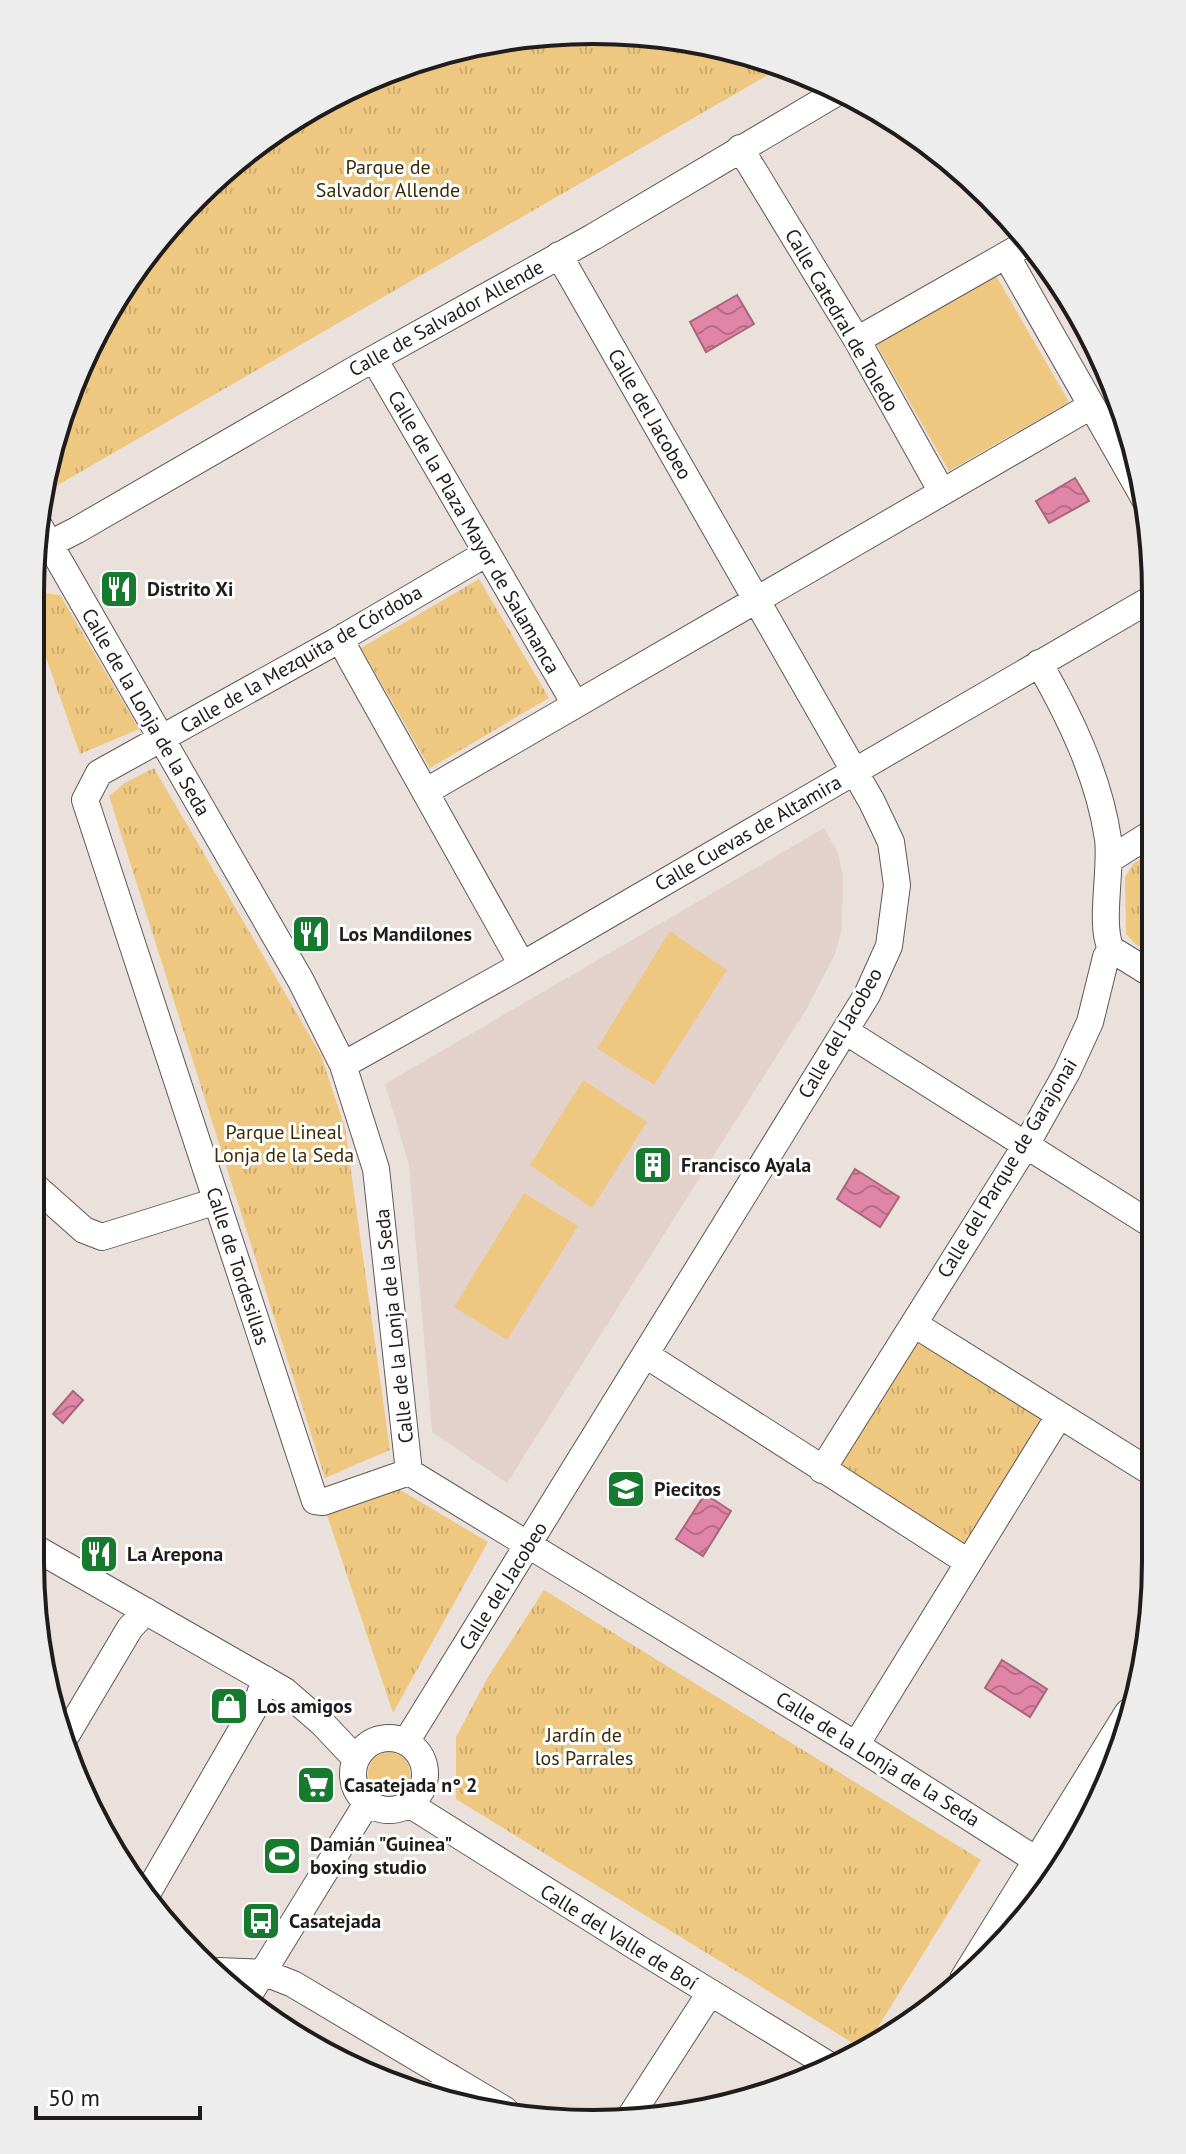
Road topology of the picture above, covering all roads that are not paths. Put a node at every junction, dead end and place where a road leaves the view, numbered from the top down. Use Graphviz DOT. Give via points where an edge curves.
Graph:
graph roads {
  1 [pos="828,97"];
  2 [pos="740,148"];
  3 [pos="1020,247"];
  4 [pos="559,255"];
  5 [pos="1003,257"];
  6 [pos="857,340"];
  7 [pos="374,359"];
  8 [pos="1091,406"];
  9 [pos="1127,468"];
  10 [pos="945,490"];
  11 [pos="47,536"];
  12 [pos="46,550"];
  13 [pos="487,553"];
  14 [pos="756,599"];
  15 [pos="1142,604"];
  16 [pos="345,636"];
  17 [pos="1039,663"];
  18 [pos="575,704"];
  19 [pos="162,739"];
  20 [pos="855,771"];
  21 [pos="425,792"];
  22 [pos="85,800"];
  23 [pos="1142,839"];
  24 [pos="1109,860"];
  25 [pos="1111,949"];
  26 [pos="522,965"];
  27 [pos="1142,968"];
  28 [pos="845,1031"];
  29 [pos="343,1065"];
  30 [pos="1026,1145"];
  31 [pos="44,1194"];
  32 [pos="216,1198"];
  33 [pos="1142,1218"];
  34 [pos="914,1324"];
  35 [pos="646,1355"];
  36 [pos="1059,1416"];
  37 [pos="1142,1467"];
  38 [pos="822,1470"];
  39 [pos="409,1472"];
  40 [pos="529,1544"];
  41 [pos="44,1559"];
  42 [pos="968,1562"];
  43 [pos="146,1611"];
  44 [pos="265,1679"];
  45 [pos="70,1728"];
  46 [pos="406,1742"];
  47 [pos="856,1745"];
  48 [pos="1105,1757"];
  49 [pos="356,1759"];
  50 [pos="367,1803"];
  51 [pos="409,1804"];
  52 [pos="1041,1863"];
  53 [pos="151,1887"];
  54 [pos="997,1932"];
  55 [pos="228,1971"];
  56 [pos="265,1973"];
  57 [pos="252,1991"];
  58 [pos="710,1993"];
  59 [pos="821,2060"];
  60 [pos="450,2077"];
  61 [pos="443,2089"];
  62 [pos="487,2099"];
  63 [pos="636,2108"];
  1 -- 2 [label="street, Calle de Salvador Allende"];
  2 -- 4 [label="street, Calle de Salvador Allende"];
  2 -- 6 [label="street, Calle Catedral de Toledo"];
  3 -- 5 [label="street"];
  4 -- 7 [label="street, Calle de Salvador Allende"];
  4 -- 14 [label="street, Calle del Jacobeo"];
  5 -- 6 [label="street"];
  5 -- 8 [label="street"];
  6 -- 10 [label="street, Calle Catedral de Toledo"];
  7 -- 11 [label="street, Calle de Salvador Allende"];
  7 -- 13 [label="street, Calle de la Plaza Mayor de Salamanca"];
  8 -- 9 [label="street"];
  8 -- 10 [label="street"];
  10 -- 14 [label="street"];
  12 -- 19 [label="street, Calle de la Lonja de la Seda"];
  13 -- 16 [label="street, Calle de la Mezquita de Córdoba"];
  13 -- 18 [label="street, Calle de la Plaza Mayor de Salamanca"];
  14 -- 18 [label="street"];
  14 -- 20 [label="street, Calle del Jacobeo"];
  15 -- 17 [label="street, Calle Cuevas de Altamira"];
  16 -- 19 [label="street, Calle de la Mezquita de Córdoba"];
  16 -- 21 [label="street" via="345,648"];
  17 -- 20 [label="street, Calle Cuevas de Altamira"];
  17 -- 24 [label="street, Calle del Parque de Garajonai" via="1089,763"];
  18 -- 21 [label="street"];
  19 -- 22 [label="street, Calle de la Mezquita de Córdoba" via="99,773"];
  19 -- 29 [label="street, Calle de la Lonja de la Seda" via="301,981"];
  20 -- 26 [label="street, Calle Cuevas de Altamira"];
  20 -- 28 [label="street, Calle del Jacobeo" via="891,842 897,885 889,946"];
  21 -- 26 [label="street"];
  22 -- 32 [label="street, Calle de Tordesillas"];
  23 -- 24 [label="street"];
  24 -- 25 [label="street, Calle del Parque de Garajonai"];
  25 -- 27 [label="street"];
  25 -- 30 [label="street, Calle del Parque de Garajonai" via="1090,1022"];
  26 -- 29 [label="street, Calle Cuevas de Altamira"];
  28 -- 30 [label="street"];
  28 -- 35 [label="street, Calle del Jacobeo"];
  29 -- 39 [label="street, Calle de la Lonja de la Seda" via="376,1169"];
  30 -- 33 [label="street"];
  30 -- 34 [label="street, Calle del Parque de Garajonai"];
  31 -- 32 [label="street" via="84,1230 102,1237"];
  32 -- 39 [label="street, Calle de Tordesillas" via="315,1501"];
  34 -- 36 [label="street"];
  34 -- 38 [label="street, Calle del Parque de Garajonai"];
  35 -- 38 [label="street"];
  35 -- 40 [label="street, Calle del Jacobeo"];
  36 -- 37 [label="street"];
  36 -- 42 [label="street"];
  38 -- 42 [label="street"];
  39 -- 40 [label="street, Calle de la Lonja de la Seda"];
  40 -- 46 [label="street, Calle del Jacobeo"];
  40 -- 47 [label="street, Calle de la Lonja de la Seda"];
  41 -- 43 [label="street"];
  42 -- 47 [label="street"];
  43 -- 44 [label="street"];
  43 -- 45 [label="street" via="130,1628"];
  44 -- 49 [label="street" via="297,1700"];
  44 -- 53 [label="street" via="257,1703"];
  46 -- 49 [label="street" via="381,1738"];
  46 -- 51 [label="street" via="425,1772 418,1795"];
  47 -- 52 [label="street, Calle de la Lonja de la Seda"];
  48 -- 52 [label="street"];
  49 -- 50 [label="street" via="355,1788"];
  50 -- 51 [label="street" via="388,1810"];
  50 -- 56 [label="street"];
  51 -- 58 [label="street, Calle del Valle de Boí"];
  52 -- 54 [label="street"];
  55 -- 56 [label="street"];
  56 -- 57 [label="street"];
  56 -- 60 [label="street" via="293,1984"];
  58 -- 59 [label="street, Calle del Valle de Boí"];
  58 -- 63 [label="street"];
  60 -- 61 [label="street"];
  60 -- 62 [label="street"];
}
